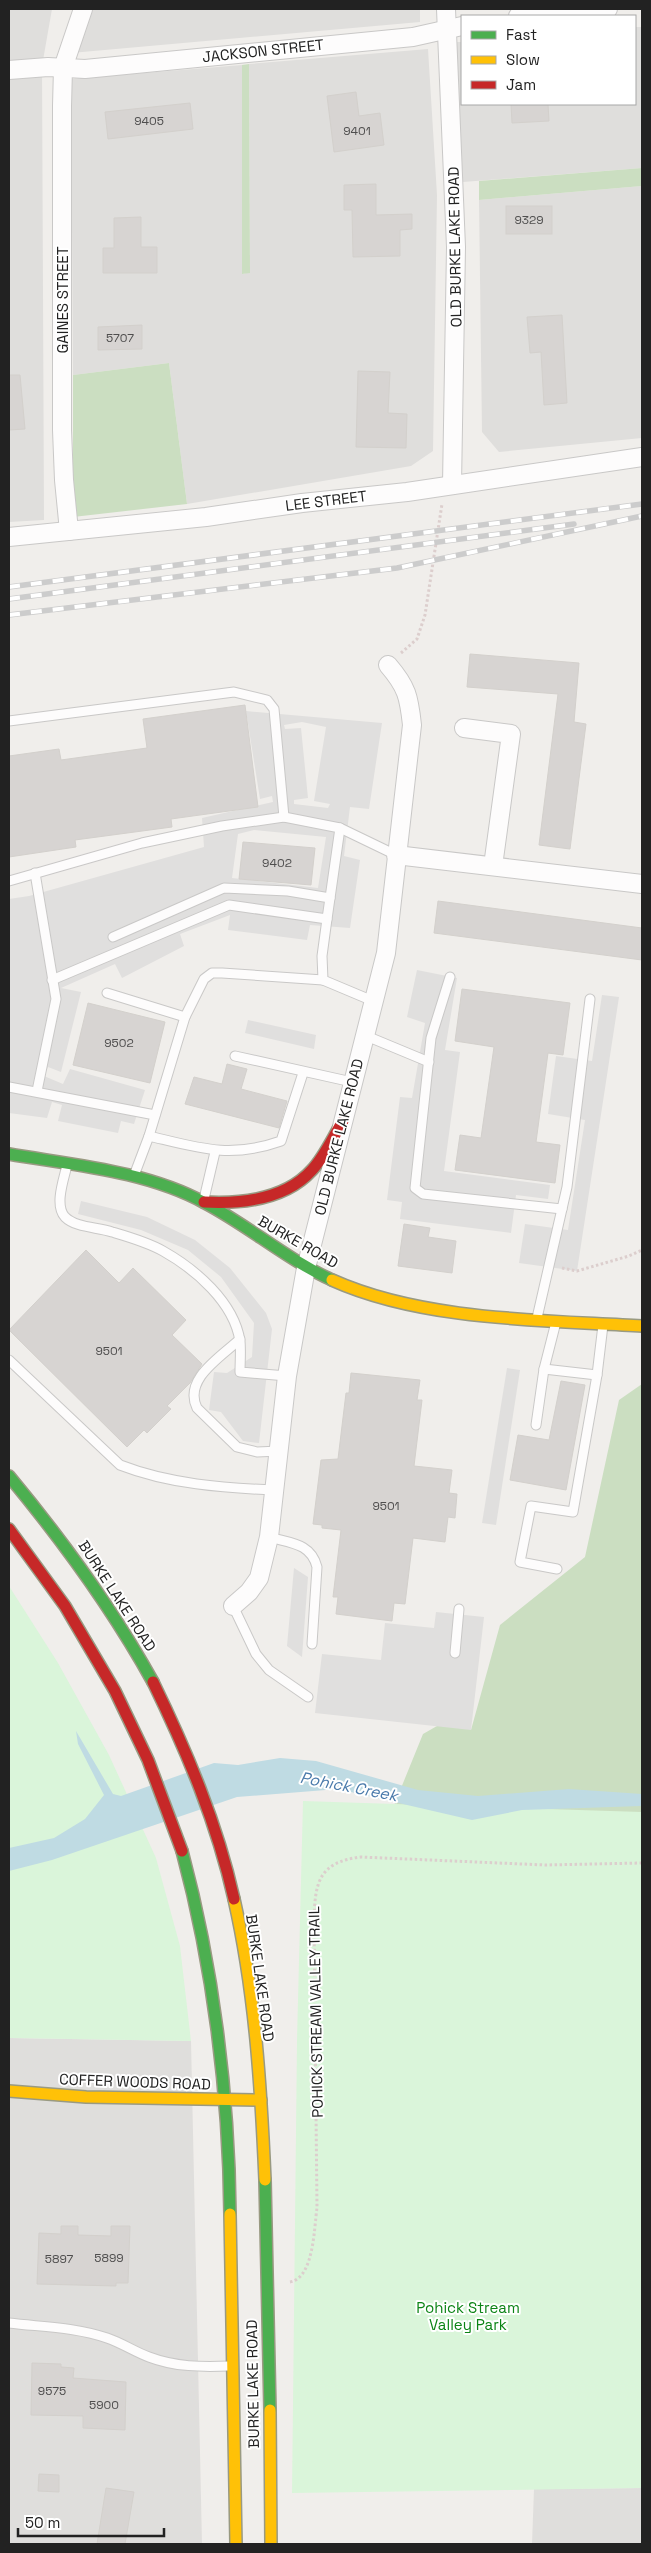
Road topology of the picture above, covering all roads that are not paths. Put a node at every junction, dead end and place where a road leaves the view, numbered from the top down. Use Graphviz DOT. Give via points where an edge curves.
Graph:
graph roads {
  1 [pos="83,9"];
  2 [pos="446,9"];
  3 [pos="608,9"];
  4 [pos="531,15"];
  5 [pos="455,28"];
  6 [pos="63,68"];
  7 [pos="9,70"];
  8 [pos="642,457"];
  9 [pos="447,486"];
  10 [pos="69,531"];
  11 [pos="9,537"];
  12 [pos="388,665"];
  13 [pos="9,721"];
  14 [pos="464,728"];
  15 [pos="284,817"];
  16 [pos="340,828"];
  17 [pos="396,855"];
  18 [pos="493,866"];
  19 [pos="35,873"];
  20 [pos="9,881"];
  21 [pos="642,884"];
  22 [pos="330,898"];
  23 [pos="327,919"];
  24 [pos="113,937"];
  25 [pos="450,977"];
  26 [pos="52,980"];
  27 [pos="323,980"];
  28 [pos="107,993"];
  29 [pos="590,999"];
  30 [pos="373,1001"];
  31 [pos="185,1016"];
  32 [pos="364,1035"];
  33 [pos="235,1056"];
  34 [pos="429,1062"];
  35 [pos="303,1073"];
  36 [pos="352,1082"];
  37 [pos="9,1087"];
  38 [pos="37,1091"];
  39 [pos="155,1115"];
  40 [pos="343,1122"];
  41 [pos="149,1136"];
  42 [pos="215,1152"];
  43 [pos="9,1154"];
  44 [pos="67,1164"];
  45 [pos="134,1175"];
  46 [pos="204,1202"];
  47 [pos="562,1209"];
  48 [pos="306,1268"];
  49 [pos="537,1318"];
  50 [pos="556,1319"];
  51 [pos="604,1322"];
  52 [pos="642,1326"];
  53 [pos="240,1340"];
  54 [pos="9,1360"];
  55 [pos="544,1369"];
  56 [pos="597,1375"];
  57 [pos="287,1376"];
  58 [pos="536,1425"];
  59 [pos="280,1452"];
  60 [pos="9,1476"];
  61 [pos="275,1490"];
  62 [pos="9,1529"];
  63 [pos="269,1537"];
  64 [pos="557,1569"];
  65 [pos="233,1606"];
  66 [pos="458,1608"];
  67 [pos="312,1644"];
  68 [pos="455,1653"];
  69 [pos="308,1697"];
  70 [pos="9,2091"];
  71 [pos="225,2100"];
  72 [pos="260,2100"];
  73 [pos="9,2322"];
  74 [pos="233,2366"];
  75 [pos="236,2544"];
  76 [pos="271,2544"];
  1 -- 6 [label="street, GAINES STREET"];
  2 -- 5 [label="street, OLD BURKE LAKE ROAD"];
  3 -- 4 [label="street"];
  5 -- 6 [label="street, JACKSON STREET" via="413,37 85,69"];
  5 -- 9 [label="street, OLD BURKE LAKE ROAD" via="456,246"];
  6 -- 7 [label="street"];
  6 -- 10 [label="street, GAINES STREET" via="62,430"];
  8 -- 9 [label="street, LEE STREET"];
  9 -- 10 [label="street, LEE STREET" via="206,518"];
  10 -- 11 [label="street, LEE STREET"];
  12 -- 17 [label="street, OLD BURKE LAKE ROAD" via="409,696 412,725"];
  13 -- 15 [label="lane" via="234,692 267,700 274,709"];
  14 -- 18 [label="street" via="511,734"];
  15 -- 16 [label="lane"];
  15 -- 19 [label="lane" via="142,842"];
  16 -- 17 [label="lane"];
  16 -- 22 [label="lane"];
  17 -- 18 [label="street"];
  17 -- 30 [label="street, OLD BURKE LAKE ROAD" via="386,953"];
  18 -- 21 [label="street"];
  19 -- 20 [label="lane"];
  19 -- 26 [label="lane"];
  22 -- 23 [label="lane"];
  22 -- 24 [label="lane" via="288,891 224,888"];
  23 -- 26 [label="lane" via="229,905"];
  23 -- 27 [label="lane" via="322,956"];
  25 -- 34 [label="lane" via="431,1038"];
  26 -- 38 [label="lane" via="56,999"];
  27 -- 30 [label="lane"];
  27 -- 31 [label="lane" via="212,973 204,979"];
  28 -- 31 [label="lane"];
  29 -- 47 [label="lane"];
  30 -- 32 [label="street, OLD BURKE LAKE ROAD"];
  31 -- 39 [label="lane"];
  32 -- 34 [label="lane"];
  32 -- 36 [label="street, OLD BURKE LAKE ROAD"];
  33 -- 35 [label="lane"];
  34 -- 47 [label="lane" via="415,1188 423,1194"];
  35 -- 36 [label="lane"];
  35 -- 42 [label="lane" via="281,1141 257,1150"];
  36 -- 40 [label="street, OLD BURKE LAKE ROAD"];
  37 -- 38 [label="lane"];
  38 -- 39 [label="lane"];
  39 -- 41 [label="lane"];
  40 -- 46 [label="main road" via="312,1170 280,1192 227,1204"];
  40 -- 48 [label="street, OLD BURKE LAKE ROAD"];
  41 -- 42 [label="lane"];
  41 -- 45 [label="lane"];
  42 -- 46 [label="lane"];
  43 -- 44 [label="main road, BURKE ROAD"];
  44 -- 45 [label="main road, BURKE ROAD"];
  44 -- 53 [label="lane" via="60,1207 65,1217 162,1250 195,1273 222,1302 233,1319"];
  45 -- 46 [label="main road, BURKE ROAD"];
  46 -- 48 [label="main road, BURKE ROAD"];
  47 -- 49 [label="lane"];
  48 -- 49 [label="main road, BURKE ROAD" via="341,1284 405,1304 496,1317"];
  48 -- 57 [label="street, OLD BURKE LAKE ROAD"];
  49 -- 50 [label="main road, BURKE ROAD"];
  50 -- 51 [label="main road, BURKE ROAD"];
  50 -- 55 [label="lane"];
  51 -- 52 [label="main road, BURKE ROAD"];
  51 -- 56 [label="lane"];
  53 -- 57 [label="lane" via="240,1372"];
  53 -- 59 [label="lane" via="202,1375 192,1390 193,1401 237,1447 257,1452"];
  54 -- 61 [label="lane" via="120,1465 204,1486"];
  55 -- 56 [label="lane"];
  55 -- 58 [label="lane"];
  56 -- 64 [label="lane" via="573,1512 531,1506 520,1562"];
  57 -- 59 [label="street, OLD BURKE LAKE ROAD"];
  59 -- 61 [label="street, OLD BURKE LAKE ROAD"];
  60 -- 72 [label="main road, BURKE LAKE ROAD" via="66,1545 130,1639 157,1687 184,1747 214,1824 238,1917 247,1968"];
  61 -- 63 [label="street, OLD BURKE LAKE ROAD"];
  62 -- 71 [label="main road, BURKE LAKE ROAD" via="89,1643 148,1760 178,1836 199,1915"];
  63 -- 65 [label="street, OLD BURKE LAKE ROAD" via="259,1578 250,1592"];
  63 -- 67 [label="lane" via="306,1547 314,1557 317,1567"];
  65 -- 69 [label="lane" via="256,1654 268,1670"];
  66 -- 68 [label="lane"];
  70 -- 71 [label="main road, COFFER WOODS ROAD" via="86,2097"];
  71 -- 72 [label="main road, COFFER WOODS ROAD"];
  71 -- 74 [label="main road, BURKE LAKE ROAD"];
  72 -- 76 [label="main road, BURKE LAKE ROAD" via="264,2158"];
  73 -- 74 [label="lane" via="89,2333 167,2363"];
  74 -- 75 [label="main road, BURKE LAKE ROAD"];
}
